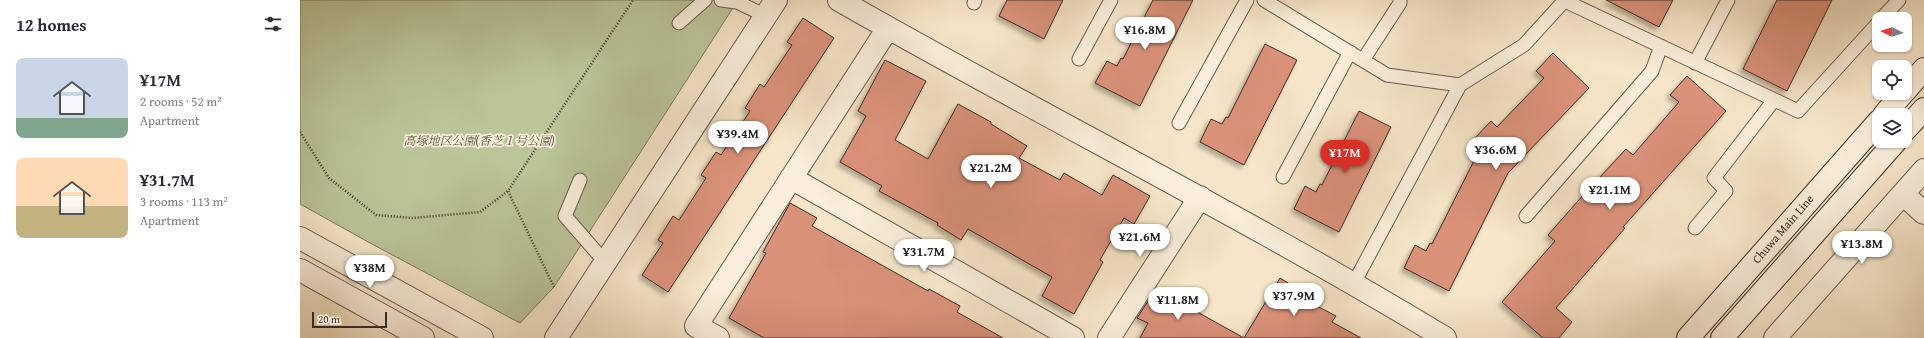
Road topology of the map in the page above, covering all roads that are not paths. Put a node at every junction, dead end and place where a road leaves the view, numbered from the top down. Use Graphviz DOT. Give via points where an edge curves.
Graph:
graph roads {
  1 [pos="705,0"];
  2 [pos="721,0"];
  3 [pos="840,0"];
  4 [pos="1111,0"];
  5 [pos="1247,0"];
  6 [pos="1264,0"];
  7 [pos="1400,0"];
  8 [pos="1564,0"];
  9 [pos="1728,0"];
  10 [pos="1898,0"];
  11 [pos="771,8"];
  12 [pos="1887,12"];
  13 [pos="679,23"];
  14 [pos="888,28"];
  15 [pos="1872,30"];
  16 [pos="1661,46"];
  17 [pos="1350,52"];
  18 [pos="1079,59"];
  19 [pos="1363,60"];
  20 [pos="1695,62"];
  21 [pos="1924,69"];
  22 [pos="1912,83"];
  23 [pos="1460,85"];
  24 [pos="1774,100"];
  25 [pos="1897,100"];
  26 [pos="1890,108"];
  27 [pos="1924,109"];
  28 [pos="1912,122"];
  29 [pos="1179,123"];
  30 [pos="1872,129"];
  31 [pos="1890,148"];
  32 [pos="1924,170"];
  33 [pos="1283,176"];
  34 [pos="791,178"];
  35 [pos="580,180"];
  36 [pos="1903,194"];
  37 [pos="1200,197"];
  38 [pos="1924,213"];
  39 [pos="1526,216"];
  40 [pos="1696,228"];
  41 [pos="300,238"];
  42 [pos="605,262"];
  43 [pos="300,270"];
  44 [pos="1354,283"];
  45 [pos="423,338"];
  46 [pos="482,338"];
  47 [pos="556,338"];
  48 [pos="718,338"];
  49 [pos="1073,338"];
  50 [pos="1109,338"];
  51 [pos="1445,338"];
  52 [pos="1688,338"];
  53 [pos="1722,338"];
  54 [pos="1775,338"];
  1 -- 13 [label="lane"];
  2 -- 11 [label="lane"];
  3 -- 14 [label="street"];
  4 -- 18 [label="lane"];
  5 -- 29 [label="lane"];
  6 -- 17 [label="lane"];
  7 -- 19 [label="lane"];
  8 -- 16 [label="lane"];
  8 -- 23 [label="lane" via="1524,45"];
  9 -- 20 [label="lane"];
  10 -- 12 [label="lane"];
  11 -- 42 [label="street"];
  14 -- 34 [label="street"];
  14 -- 37 [label="street"];
  15 -- 24 [label="lane" via="1798,111"];
  16 -- 20 [label="lane"];
  16 -- 39 [label="lane" via="1652,71"];
  17 -- 19 [label="lane"];
  17 -- 33 [label="lane"];
  19 -- 23 [label="lane" via="1387,75"];
  20 -- 24 [label="lane"];
  21 -- 22 [label="street"];
  23 -- 44 [label="lane"];
  24 -- 40 [label="lane" via="1714,178 1726,191"];
  25 -- 26 [label="street"];
  27 -- 28 [label="street"];
  30 -- 52 [label="street, Chuwa Main Line"];
  31 -- 53 [label="street"];
  32 -- 36 [label="street"];
  34 -- 48 [label="street" via="696,326"];
  34 -- 49 [label="street"];
  35 -- 42 [label="lane" via="565,216"];
  36 -- 38 [label="street"];
  36 -- 54 [label="street"];
  37 -- 44 [label="street"];
  37 -- 50 [label="street"];
  41 -- 46 [label="street"];
  42 -- 47 [label="street"];
  43 -- 45 [label="street"];
  44 -- 51 [label="street"];
}
